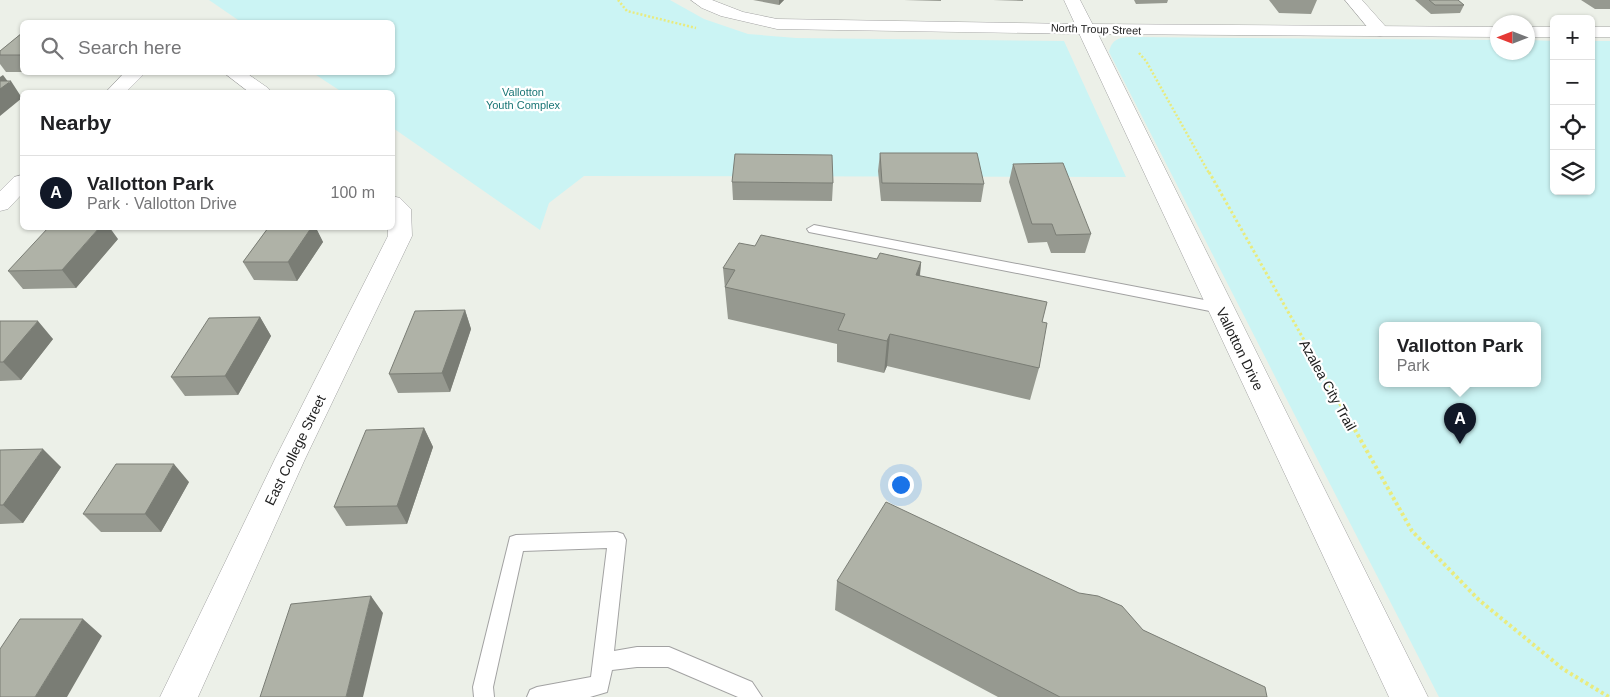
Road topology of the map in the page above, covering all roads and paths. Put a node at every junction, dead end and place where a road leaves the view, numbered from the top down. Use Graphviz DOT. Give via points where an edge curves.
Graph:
graph roads {
  1 [pos="699,0"];
  2 [pos="1072,0"];
  3 [pos="1353,0"];
  4 [pos="1380,31"];
  5 [pos="1490,32"];
  6 [pos="1535,32"];
  7 [pos="1550,32"];
  8 [pos="1595,32"];
  9 [pos="1610,32"];
  10 [pos="1090,38"];
  11 [pos="134,75"];
  12 [pos="236,75"];
  13 [pos="117,90"];
  14 [pos="258,90"];
  15 [pos="20,184"];
  16 [pos="0,204"];
  17 [pos="395,206"];
  18 [pos="814,229"];
  19 [pos="1220,308"];
  20 [pos="602,662"];
  21 [pos="179,697"];
  22 [pos="484,697"];
  23 [pos="538,697"];
  24 [pos="752,697"];
  25 [pos="1409,697"];
  26 [pos="1609,697"];
  1 -- 10 [label="street, North Troup Street" via="722,11 778,24"];
  2 -- 10 [label="street, Vallotton Drive"];
  3 -- 4 [label="street"];
  4 -- 5 [label="street, North Troup Street"];
  4 -- 10 [label="street, North Troup Street"];
  6 -- 7 [label="street"];
  8 -- 9 [label="street"];
  10 -- 19 [label="street, Vallotton Drive"];
  10 -- 26 [label="path, Azalea City Trail" via="1130,48 1146,61 1412,531 1479,600 1563,669"];
  11 -- 13 [label="street"];
  12 -- 14 [label="street"];
  15 -- 16 [label="street"];
  17 -- 21 [label="street, East College Street" via="400,236 290,459"];
  18 -- 19 [label="lane"];
  19 -- 25 [label="street, Vallotton Drive"];
  20 -- 22 [label="lane" via="618,540 516,542 483,687"];
  20 -- 23 [label="lane" via="600,685"];
  20 -- 24 [label="lane" via="637,656 669,657 746,689"];
}
